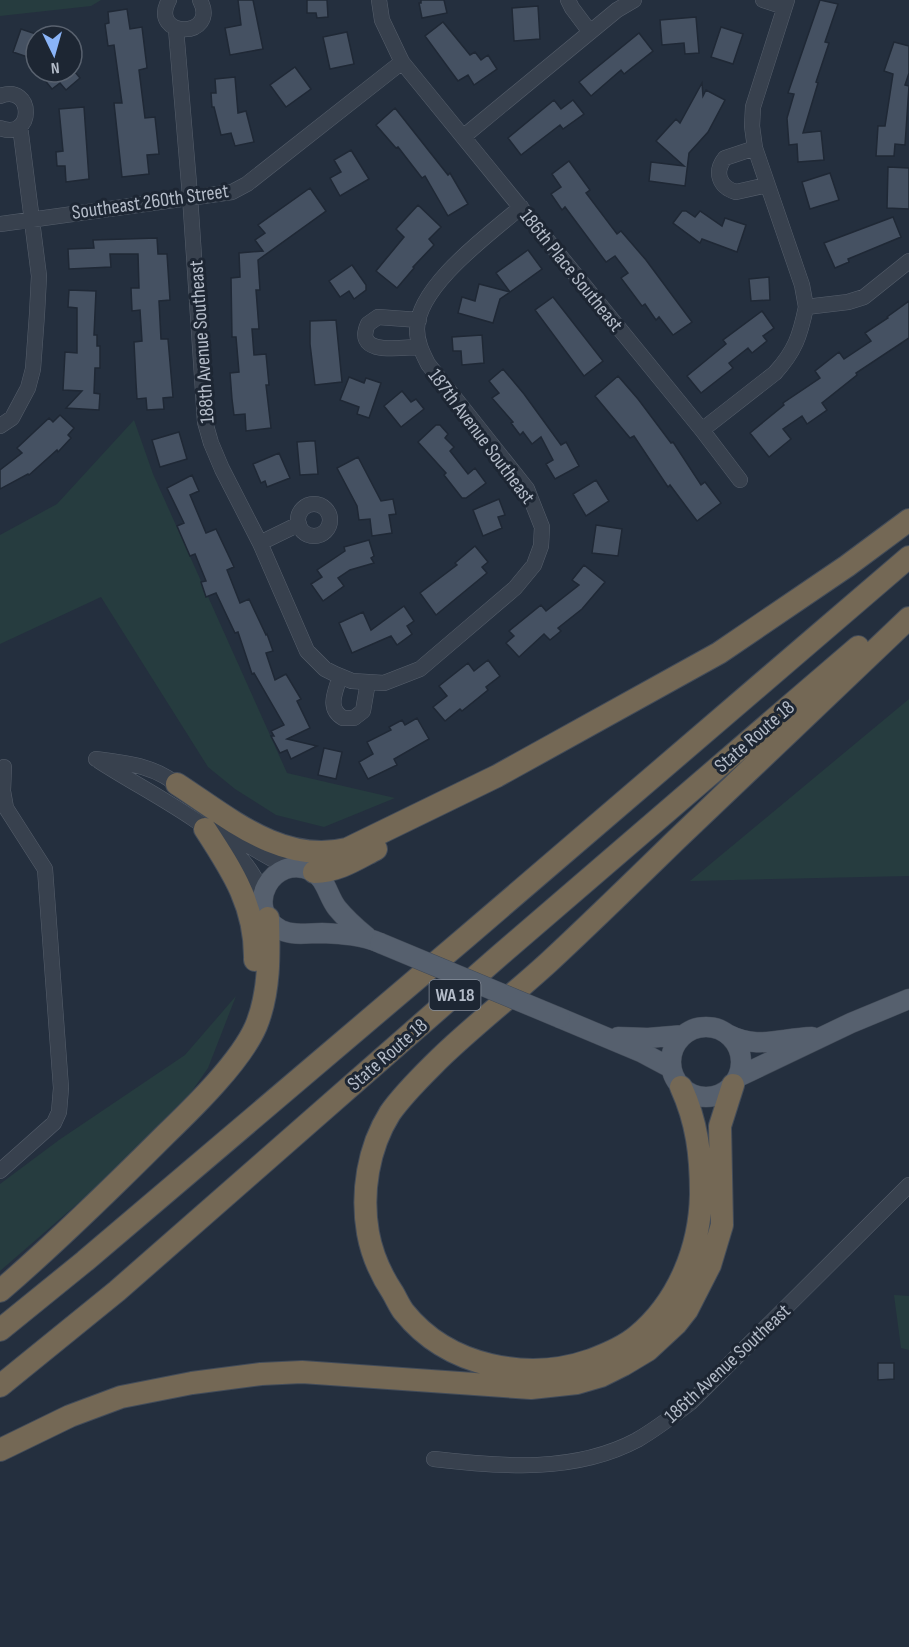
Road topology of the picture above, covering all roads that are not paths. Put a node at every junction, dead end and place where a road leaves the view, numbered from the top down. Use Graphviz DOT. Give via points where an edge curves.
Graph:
graph roads {
  1 [pos="169,0"];
  2 [pos="200,0"];
  3 [pos="379,0"];
  4 [pos="568,0"];
  5 [pos="634,0"];
  6 [pos="763,0"];
  7 [pos="786,3"];
  8 [pos="614,5"];
  9 [pos="176,29"];
  10 [pos="590,32"];
  11 [pos="402,62"];
  12 [pos="0,96"];
  13 [pos="20,126"];
  14 [pos="0,128"];
  15 [pos="462,137"];
  16 [pos="755,148"];
  17 [pos="767,185"];
  18 [pos="190,196"];
  19 [pos="521,207"];
  20 [pos="31,219"];
  21 [pos="0,224"];
  22 [pos="909,261"];
  23 [pos="806,307"];
  24 [pos="418,324"];
  25 [pos="419,347"];
  26 [pos="0,426"];
  27 [pos="702,430"];
  28 [pos="740,480"];
  29 [pos="909,520"];
  30 [pos="298,524"];
  31 [pos="260,543"];
  32 [pos="909,557"];
  33 [pos="909,603"];
  34 [pos="909,618"];
  35 [pos="346,679"];
  36 [pos="368,682"];
  37 [pos="4,767"];
  38 [pos="497,776"];
  39 [pos="177,784"];
  40 [pos="205,829"];
  41 [pos="288,868"];
  42 [pos="314,872"];
  43 [pos="263,892"];
  44 [pos="268,918"];
  45 [pos="373,940"];
  46 [pos="909,999"];
  47 [pos="727,1034"];
  48 [pos="684,1035"];
  49 [pos="604,1036"];
  50 [pos="823,1036"];
  51 [pos="676,1078"];
  52 [pos="736,1081"];
  53 [pos="214,1083"];
  54 [pos="0,1171"];
  55 [pos="909,1185"];
  56 [pos="0,1291"];
  57 [pos="0,1330"];
  58 [pos="0,1386"];
  59 [pos="0,1450"];
  60 [pos="434,1459"];
  1 -- 9 [label="street, 188th Avenue Southeast" via="165,14"];
  2 -- 9 [label="street" via="204,12 199,24 188,30"];
  3 -- 11 [label="street, 186th Place Southeast" via="382,20"];
  4 -- 10 [label="street"];
  5 -- 8 [label="street"];
  6 -- 7 [label="street"];
  7 -- 16 [label="street" via="753,107"];
  8 -- 10 [label="street"];
  9 -- 18 [label="street, 188th Avenue Southeast"];
  10 -- 15 [label="street"];
  11 -- 15 [label="street, 186th Place Southeast"];
  11 -- 18 [label="street, Southeast 260th Street" via="247,184 232,192"];
  12 -- 13 [label="street" via="10,94 25,104 26,116"];
  13 -- 14 [label="street"];
  13 -- 20 [label="street"];
  15 -- 19 [label="street, 186th Place Southeast"];
  16 -- 17 [label="street"];
  16 -- 17 [label="street" via="725,158 720,178 723,185 736,192"];
  17 -- 23 [label="street"];
  18 -- 20 [label="street, Southeast 260th Street"];
  18 -- 31 [label="street, 188th Avenue Southeast" via="205,422 222,469"];
  19 -- 24 [label="street" via="441,278 423,306"];
  19 -- 27 [label="street, 186th Place Southeast"];
  20 -- 21 [label="street, Southeast 260th Street"];
  20 -- 26 [label="street" via="38,285 33,369 12,418"];
  22 -- 23 [label="street" via="864,297"];
  23 -- 27 [label="street" via="793,351 784,363"];
  24 -- 25 [label="street, 187th Avenue Southeast"];
  24 -- 25 [label="street, 187th Avenue Southeast" via="378,317 368,324 366,336 378,349"];
  25 -- 36 [label="street, 187th Avenue Southeast" via="428,364 527,489 542,526 541,546 534,565 515,588 420,669 384,683"];
  27 -- 28 [label="street, 186th Place Southeast"];
  29 -- 38 [label="highway" via="719,653"];
  30 -- 31 [label="street"];
  31 -- 35 [label="street, 188th Avenue Southeast" via="307,651 325,669"];
  32 -- 57 [label="highway, State Route 18 / WA 18"];
  33 -- 58 [label="highway, State Route 18 / WA 18" via="117,1291"];
  34 -- 51 [label="highway" via="548,962 418,1079 390,1113 370,1164 364,1210 379,1270 404,1312 434,1339 468,1358 523,1370 574,1365 636,1336 666,1303 683,1274 691,1258 698,1223 698,1139"];
  35 -- 36 [label="street"];
  35 -- 36 [label="street" via="333,705 343,718 363,711"];
  37 -- 54 [label="street" via="6,808 45,870 61,1088 54,1123"];
  38 -- 39 [label="highway" via="331,853 292,850 269,842"];
  38 -- 42 [label="highway" via="422,827 346,866"];
  39 -- 40 [label="street" via="138,764 96,759"];
  39 -- 41 [label="street" via="242,842"];
  40 -- 43 [label="street" via="242,860"];
  40 -- 53 [label="highway" via="242,892 252,922 255,950 245,1014"];
  41 -- 42 [label="main road"];
  41 -- 43 [label="main road" via="271,879"];
  42 -- 45 [label="main road" via="336,907"];
  43 -- 44 [label="main road"];
  44 -- 45 [label="main road" via="290,933"];
  44 -- 53 [label="highway" via="267,979 256,1025"];
  45 -- 49 [label="main road, bridge"];
  46 -- 50 [label="main road"];
  47 -- 48 [label="main road" via="705,1027"];
  47 -- 50 [label="main road" via="741,1041 762,1043"];
  47 -- 52 [label="main road" via="741,1053 742,1065"];
  48 -- 49 [label="main road"];
  48 -- 51 [label="main road" via="673,1050"];
  49 -- 51 [label="main road" via="647,1055"];
  50 -- 52 [label="main road"];
  51 -- 52 [label="main road" via="690,1094 702,1097 724,1093"];
  52 -- 59 [label="highway" via="720,1126 722,1225 710,1265 676,1324 648,1350 602,1376 531,1388 302,1372 261,1374 121,1397 70,1416"];
  53 -- 56 [label="highway" via="112,1188"];
  55 -- 60 [label="street, 186th Avenue Southeast" via="690,1403 637,1440 573,1461 522,1466"];
}
